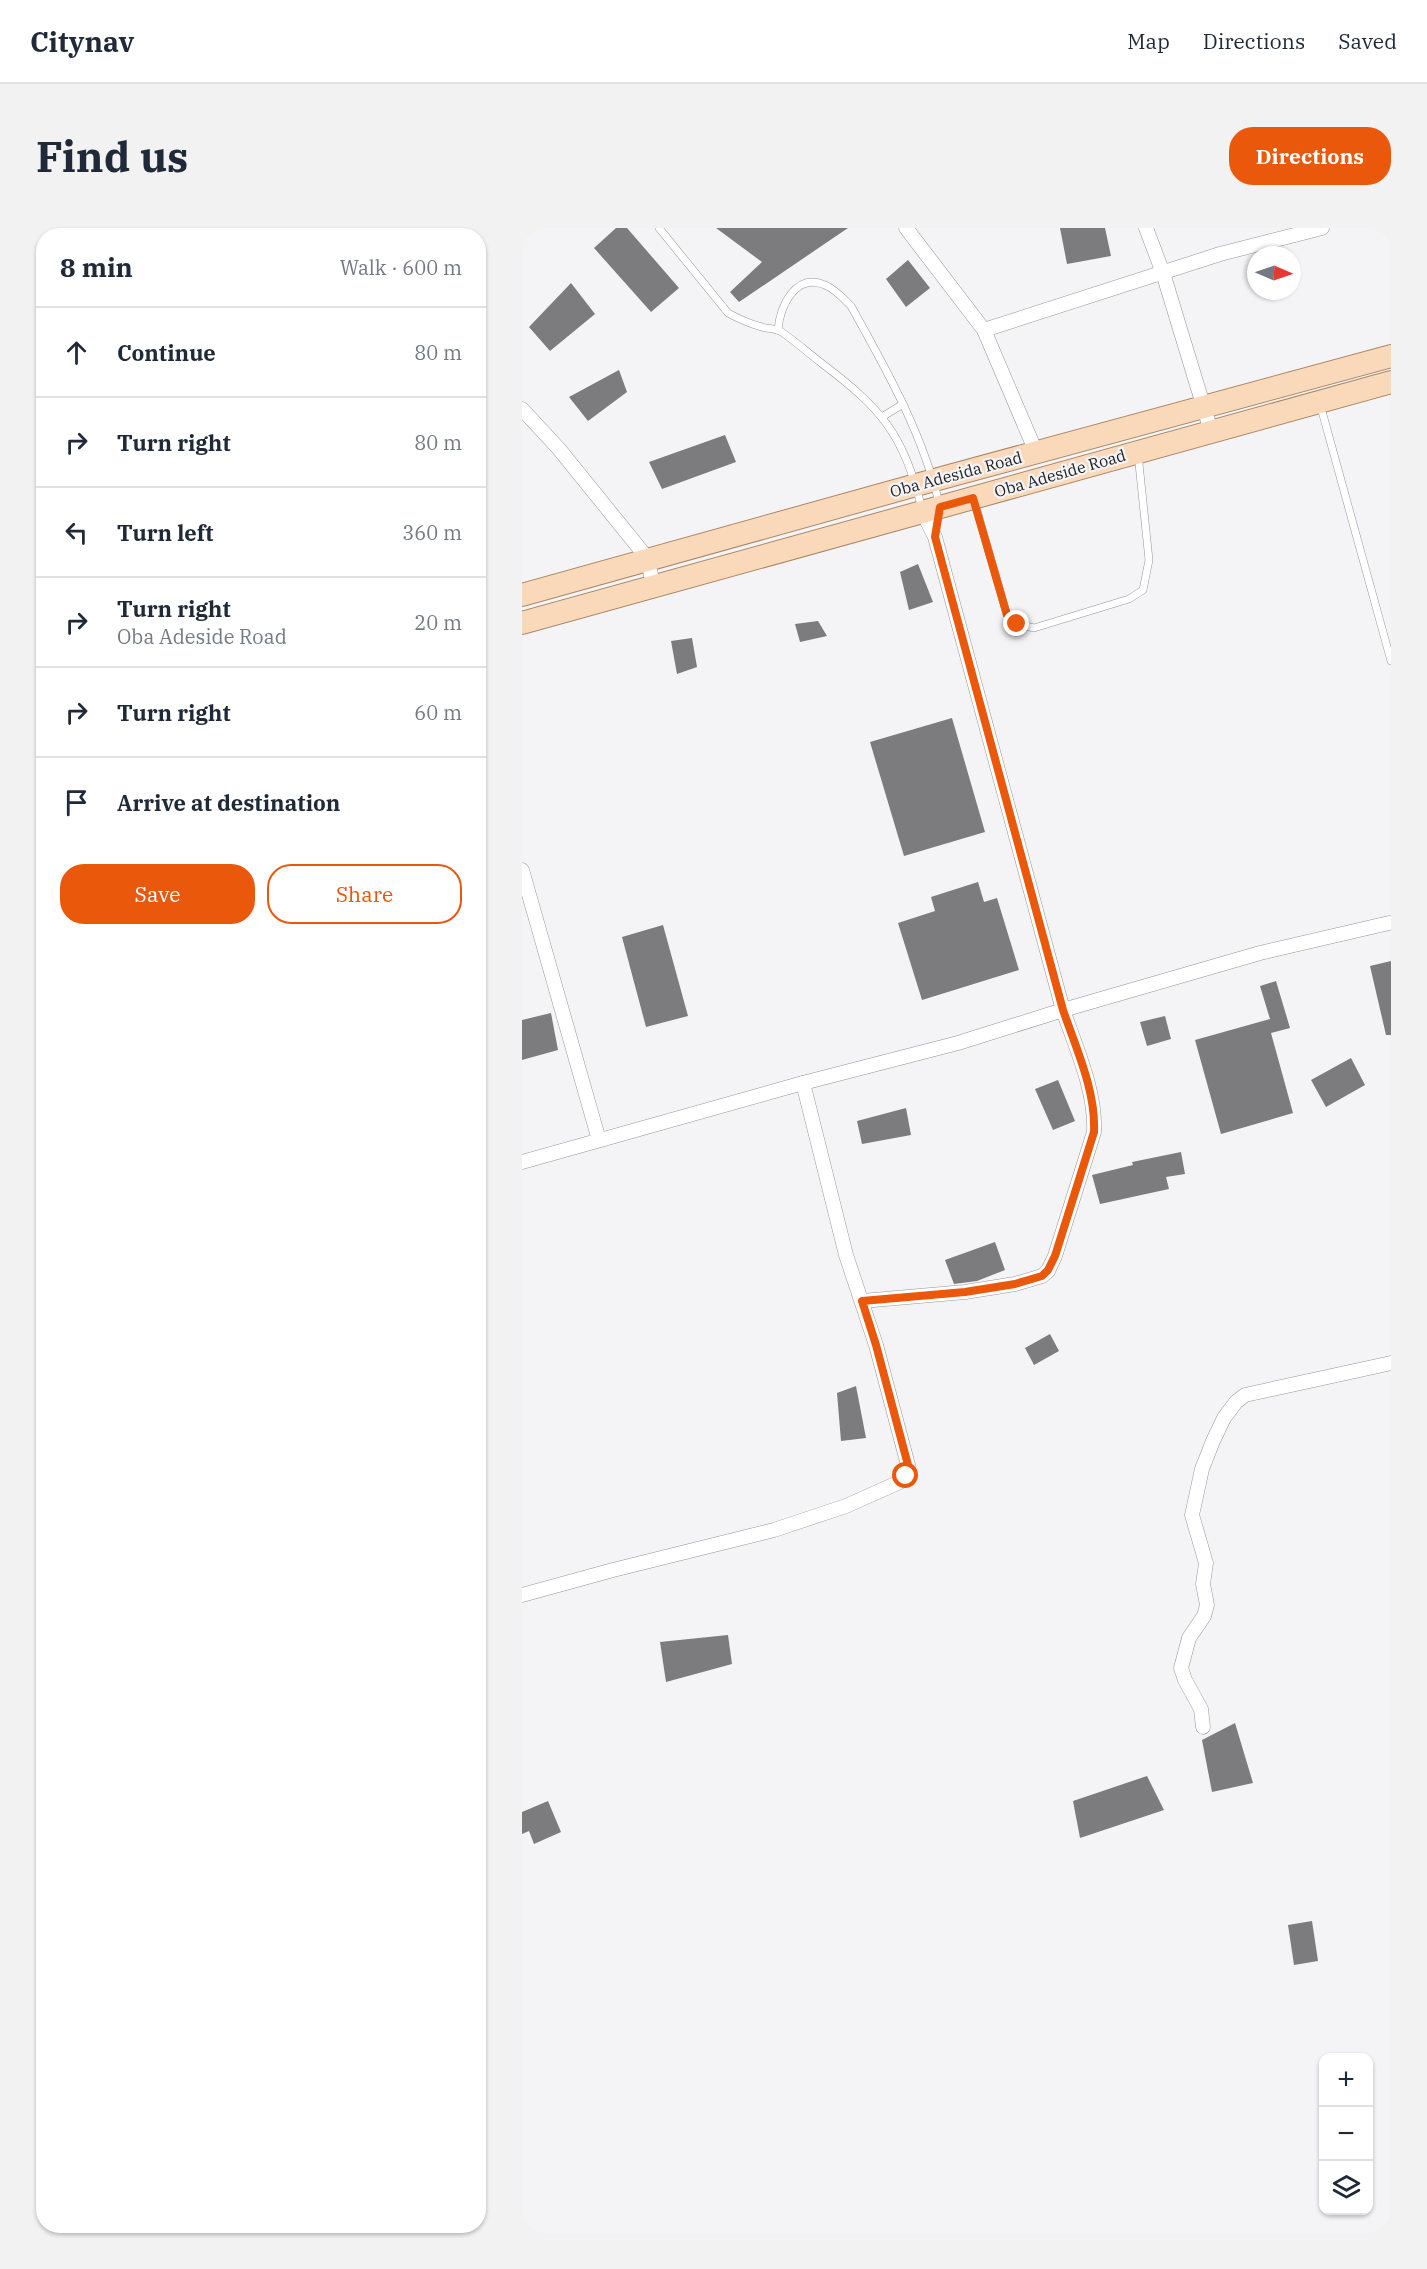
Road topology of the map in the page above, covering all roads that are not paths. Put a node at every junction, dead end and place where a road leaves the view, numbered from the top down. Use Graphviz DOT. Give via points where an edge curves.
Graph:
graph roads {
  1 [pos="659,228"];
  2 [pos="906,228"];
  3 [pos="1146,228"];
  4 [pos="1322,228"];
  5 [pos="1163,273"];
  6 [pos="778,330"];
  7 [pos="984,330"];
  8 [pos="1391,356"];
  9 [pos="1391,382"];
  10 [pos="1320,401"];
  11 [pos="903,404"];
  12 [pos="1204,407"];
  13 [pos="522,409"];
  14 [pos="882,417"];
  15 [pos="1211,431"];
  16 [pos="1036,452"];
  17 [pos="1137,452"];
  18 [pos="925,483"];
  19 [pos="973,498"];
  20 [pos="931,509"];
  21 [pos="648,559"];
  22 [pos="653,586"];
  23 [pos="522,595"];
  24 [pos="522,623"];
  25 [pos="1391,661"];
  26 [pos="522,870"];
  27 [pos="1389,923"];
  28 [pos="1063,1010"];
  29 [pos="803,1083"];
  30 [pos="599,1140"];
  31 [pos="522,1162"];
  32 [pos="862,1301"];
  33 [pos="1391,1363"];
  34 [pos="522,1595"];
  35 [pos="1203,1726"];
  1 -- 6 [label="lane" via="728,313"];
  2 -- 7 [label="street"];
  3 -- 5 [label="street"];
  4 -- 5 [label="street"];
  5 -- 7 [label="street"];
  5 -- 12 [label="street"];
  6 -- 11 [label="lane" via="779,315 792,291 808,284 823,284 851,306"];
  6 -- 14 [label="lane" via="841,378"];
  7 -- 16 [label="street"];
  8 -- 12 [label="main road, Oba Adesida Road"];
  9 -- 10 [label="main road, Oba Adeside Road"];
  10 -- 15 [label="main road, Oba Adeside Road"];
  10 -- 25 [label="lane"];
  11 -- 14 [label="lane"];
  11 -- 18 [label="lane" via="916,429"];
  12 -- 15 [label="street"];
  12 -- 16 [label="main road, Oba Adesida Road"];
  13 -- 21 [label="street"];
  14 -- 18 [label="lane"];
  15 -- 17 [label="main road, Oba Adeside Road"];
  16 -- 18 [label="main road, Oba Adesida Road"];
  17 -- 19 [label="main road, Oba Adeside Road"];
  17 -- 19 [label="lane" via="1149,560 1143,590 1129,599 1034,628 1017,624 1007,615"];
  18 -- 20 [label="lane"];
  18 -- 20 [label="lane"];
  18 -- 21 [label="main road, Oba Adesida Road"];
  19 -- 20 [label="main road, Oba Adeside Road"];
  20 -- 22 [label="main road, Oba Adeside Road"];
  20 -- 28 [label="street" via="935,537"];
  21 -- 22 [label="street"];
  21 -- 23 [label="main road, Oba Adesida Road"];
  22 -- 24 [label="main road, Oba Adeside Road"];
  26 -- 30 [label="street"];
  27 -- 28 [label="street" via="1260,953"];
  28 -- 29 [label="street" via="958,1043"];
  28 -- 32 [label="street" via="1095,1117 1094,1132 1048,1270 1042,1276 985,1289"];
  29 -- 30 [label="street"];
  29 -- 32 [label="street" via="846,1255"];
  30 -- 31 [label="street"];
  32 -- 34 [label="street" via="908,1465 902,1481 846,1506 774,1530"];
  33 -- 35 [label="street" via="1245,1395 1224,1418 1194,1495 1192,1515 1206,1563 1203,1584 1207,1605 1181,1663 1182,1673 1201,1709"];
}
